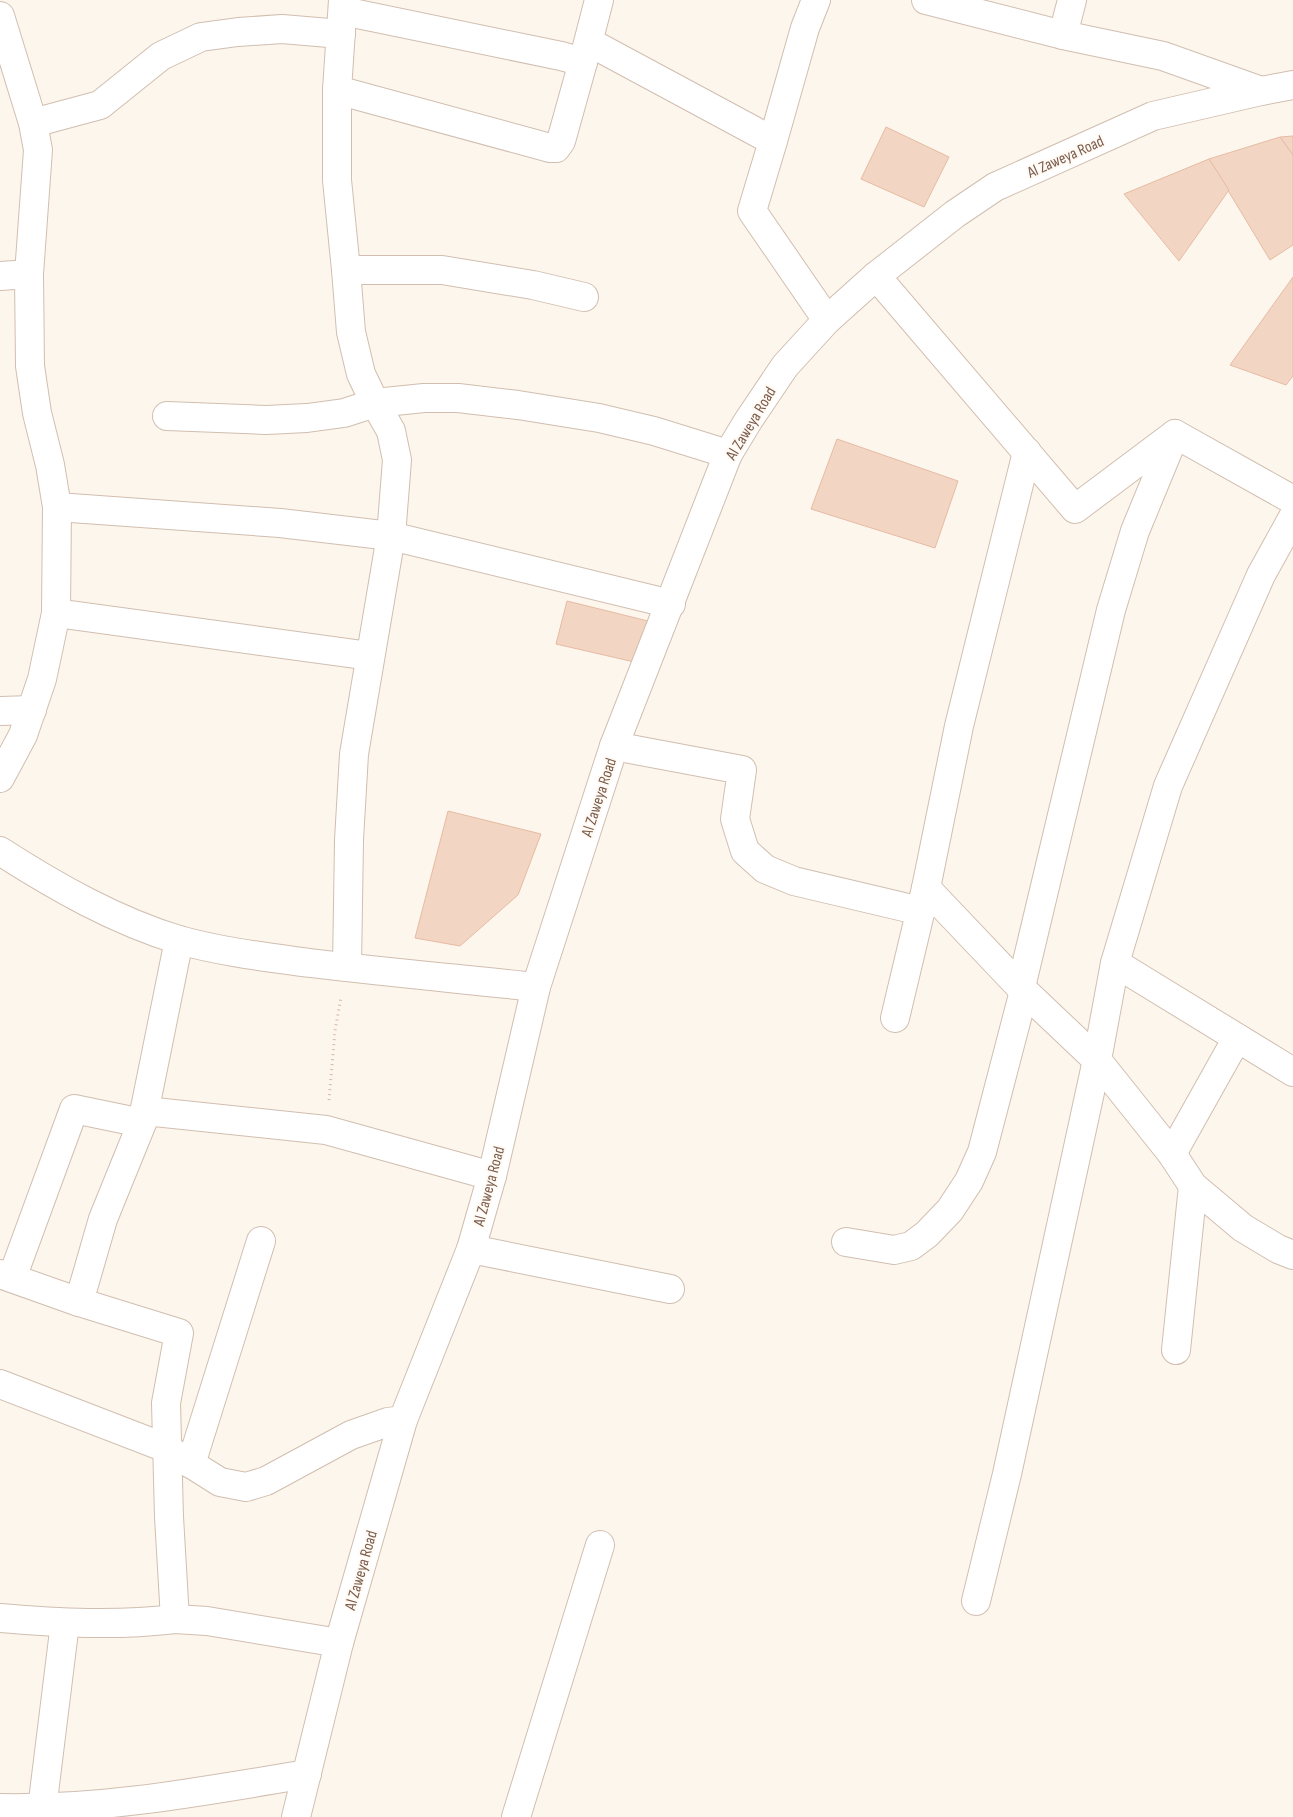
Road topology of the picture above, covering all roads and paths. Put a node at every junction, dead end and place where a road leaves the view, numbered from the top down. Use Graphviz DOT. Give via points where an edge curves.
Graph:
graph roads {
  1 [pos="599,0"];
  2 [pos="816,0"];
  3 [pos="926,0"];
  4 [pos="1072,0"];
  5 [pos="342,15"];
  6 [pos="0,16"];
  7 [pos="1063,35"];
  8 [pos="586,52"];
  9 [pos="1293,86"];
  10 [pos="337,90"];
  11 [pos="1261,91"];
  12 [pos="33,123"];
  13 [pos="773,141"];
  14 [pos="346,270"];
  15 [pos="29,274"];
  16 [pos="0,276"];
  17 [pos="876,276"];
  18 [pos="584,297"];
  19 [pos="827,320"];
  20 [pos="375,403"];
  21 [pos="167,416"];
  22 [pos="1175,434"];
  23 [pos="1027,452"];
  24 [pos="728,454"];
  25 [pos="1293,500"];
  26 [pos="57,506"];
  27 [pos="1293,517"];
  28 [pos="391,536"];
  29 [pos="671,604"];
  30 [pos="56,612"];
  31 [pos="370,656"];
  32 [pos="32,710"];
  33 [pos="0,711"];
  34 [pos="614,746"];
  35 [pos="0,778"];
  36 [pos="0,851"];
  37 [pos="924,900"];
  38 [pos="179,940"];
  39 [pos="1115,963"];
  40 [pos="347,967"];
  41 [pos="536,987"];
  42 [pos="1023,989"];
  43 [pos="895,1018"];
  44 [pos="1238,1038"];
  45 [pos="1097,1060"];
  46 [pos="1293,1072"];
  47 [pos="143,1117"];
  48 [pos="326,1130"];
  49 [pos="1172,1154"];
  50 [pos="492,1176"];
  51 [pos="1193,1186"];
  52 [pos="261,1241"];
  53 [pos="846,1242"];
  54 [pos="471,1249"];
  55 [pos="1293,1255"];
  56 [pos="6,1276"];
  57 [pos="670,1289"];
  58 [pos="79,1302"];
  59 [pos="1176,1350"];
  60 [pos="0,1384"];
  61 [pos="403,1420"];
  62 [pos="166,1448"];
  63 [pos="191,1464"];
  64 [pos="600,1545"];
  65 [pos="976,1601"];
  66 [pos="0,1618"];
  67 [pos="175,1619"];
  68 [pos="65,1623"];
  69 [pos="339,1643"];
  70 [pos="307,1774"];
  71 [pos="0,1808"];
  72 [pos="42,1809"];
  73 [pos="304,1814"];
  74 [pos="516,1817"];
  1 -- 8 [label="street"];
  2 -- 13 [label="street"];
  3 -- 7 [label="street"];
  4 -- 7 [label="street"];
  5 -- 8 [label="street" via="561,56"];
  5 -- 10 [label="street"];
  5 -- 12 [label="street" via="282,29 201,37 161,56 100,105"];
  6 -- 12 [label="street"];
  7 -- 11 [label="street" via="1163,56"];
  8 -- 10 [label="street" via="561,141 556,148 544,148"];
  8 -- 13 [label="street"];
  9 -- 11 [label="street, Al Zaweya Road"];
  10 -- 14 [label="street" via="337,180"];
  11 -- 17 [label="street, Al Zaweya Road" via="1153,116 995,187"];
  12 -- 15 [label="street" via="38,150"];
  13 -- 19 [label="street" via="752,212"];
  14 -- 18 [label="street" via="442,270"];
  14 -- 20 [label="street" via="350,332 361,374"];
  15 -- 16 [label="street"];
  15 -- 26 [label="street" via="30,366"];
  17 -- 19 [label="street, Al Zaweya Road"];
  17 -- 23 [label="street"];
  19 -- 24 [label="street, Al Zaweya Road" via="785,366"];
  20 -- 21 [label="street" via="344,413 307,418 266,420"];
  20 -- 24 [label="street" via="458,398 518,405 654,431"];
  20 -- 28 [label="street" via="391,431 397,460"];
  22 -- 23 [label="street" via="1075,509"];
  22 -- 25 [label="street"];
  22 -- 42 [label="street" via="1135,531 1111,610"];
  23 -- 37 [label="street" via="959,726"];
  24 -- 29 [label="street, Al Zaweya Road"];
  26 -- 28 [label="street" via="280,522"];
  26 -- 30 [label="street"];
  27 -- 39 [label="street" via="1261,575 1168,786"];
  28 -- 29 [label="street"];
  28 -- 31 [label="street"];
  29 -- 34 [label="street, Al Zaweya Road"];
  30 -- 31 [label="street"];
  30 -- 32 [label="street"];
  31 -- 40 [label="street" via="354,754"];
  32 -- 33 [label="street"];
  32 -- 35 [label="street" via="23,736"];
  34 -- 37 [label="street" via="742,770 736,819 745,851 765,869 794,880"];
  34 -- 41 [label="street, Al Zaweya Road"];
  36 -- 38 [label="street" via="77,896 133,923"];
  37 -- 42 [label="street"];
  37 -- 43 [label="street"];
  38 -- 40 [label="street" via="234,953"];
  38 -- 47 [label="street"];
  39 -- 44 [label="street"];
  39 -- 45 [label="street"];
  40 -- 41 [label="street"];
  40 -- 48 [label="path" via="335,1031"];
  41 -- 50 [label="street, Al Zaweya Road"];
  42 -- 45 [label="street"];
  42 -- 53 [label="street" via="982,1152 969,1181 950,1210 911,1246 894,1250"];
  44 -- 46 [label="street"];
  44 -- 49 [label="street"];
  45 -- 49 [label="street"];
  45 -- 65 [label="street" via="1007,1474"];
  47 -- 48 [label="street"];
  47 -- 56 [label="street" via="74,1109"];
  47 -- 58 [label="street" via="103,1219"];
  48 -- 50 [label="street"];
  49 -- 51 [label="street"];
  50 -- 54 [label="street, Al Zaweya Road"];
  51 -- 55 [label="street" via="1243,1228"];
  51 -- 59 [label="street"];
  52 -- 63 [label="street"];
  54 -- 57 [label="street"];
  54 -- 61 [label="street, Al Zaweya Road"];
  56 -- 58 [label="street"];
  58 -- 62 [label="street" via="179,1332 166,1403"];
  60 -- 62 [label="street"];
  61 -- 63 [label="street" via="352,1434 266,1481 246,1487 220,1482"];
  61 -- 69 [label="street, Al Zaweya Road"];
  62 -- 63 [label="street"];
  62 -- 67 [label="street"];
  64 -- 74 [label="street"];
  66 -- 68 [label="street"];
  67 -- 68 [label="street"];
  67 -- 69 [label="street" via="207,1621"];
  68 -- 72 [label="street"];
  69 -- 70 [label="street, Al Zaweya Road"];
  70 -- 72 [label="street" via="154,1800"];
  70 -- 73 [label="street, Al Zaweya Road"];
  71 -- 72 [label="street"];
}
